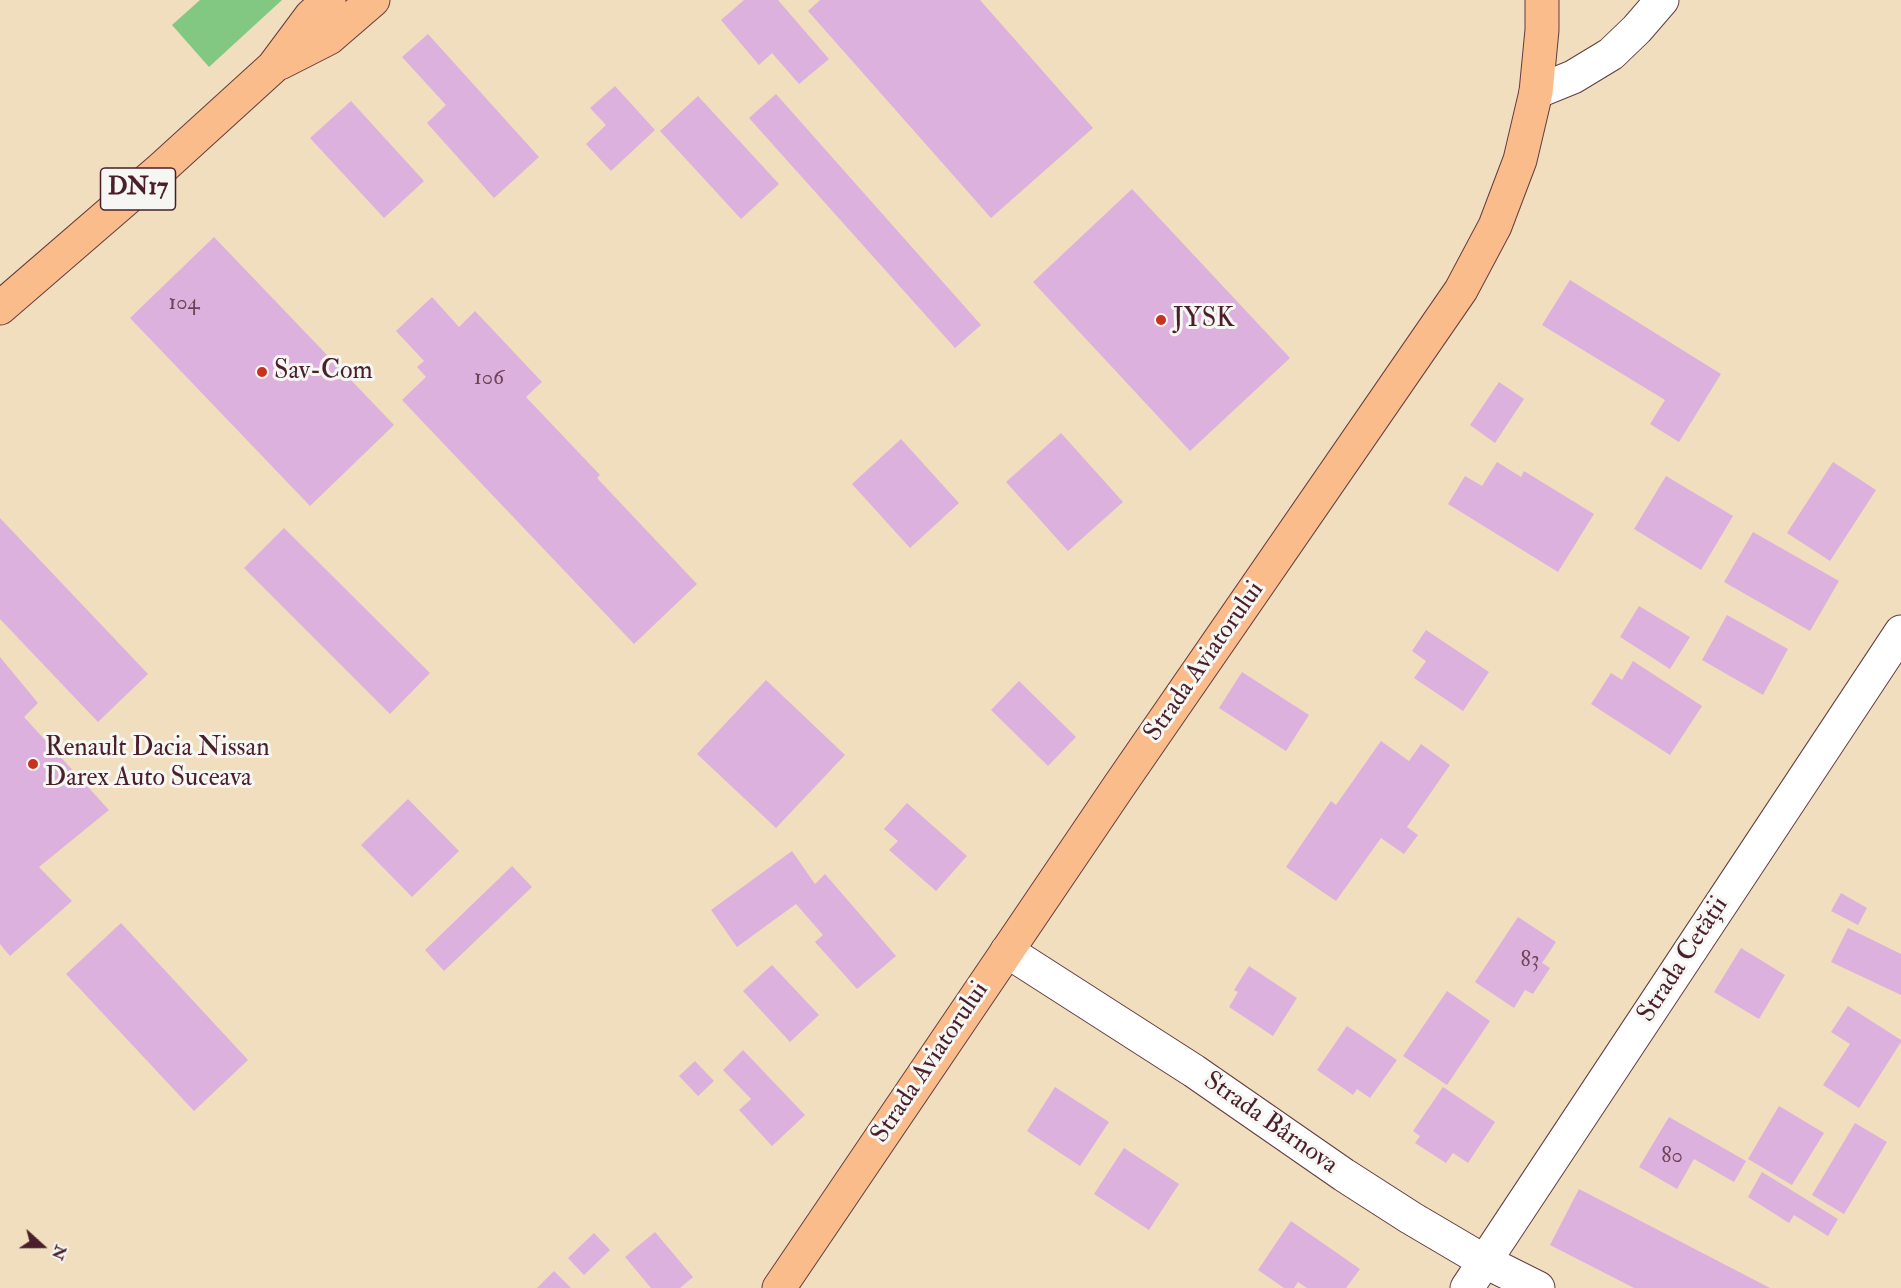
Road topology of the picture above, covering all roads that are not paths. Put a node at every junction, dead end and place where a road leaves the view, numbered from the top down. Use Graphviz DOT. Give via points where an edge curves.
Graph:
graph roads {
  1 [pos="373,0"];
  2 [pos="1542,0"];
  3 [pos="1662,0"];
  4 [pos="319,5"];
  5 [pos="273,67"];
  6 [pos="1536,92"];
  7 [pos="0,308"];
  8 [pos="1901,632"];
  9 [pos="1007,951"];
  10 [pos="1476,1275"];
  11 [pos="779,1288"];
  12 [pos="1538,1288"];
  1 -- 5 [label="main road, DN17" via="329,38"];
  2 -- 6 [label="main road, Strada Aviatorului"];
  3 -- 6 [label="street" via="1611,54 1573,77"];
  4 -- 5 [label="main road, DN17"];
  5 -- 7 [label="main road, DN17"];
  6 -- 9 [label="main road, Strada Aviatorului" via="1516,171 1495,226 1461,290"];
  8 -- 10 [label="street, Strada Cetății"];
  9 -- 10 [label="street, Strada Bârnova" via="1194,1071 1382,1199"];
  9 -- 11 [label="main road, Strada Aviatorului"];
  10 -- 12 [label="street, Strada Bârnova"];
}
